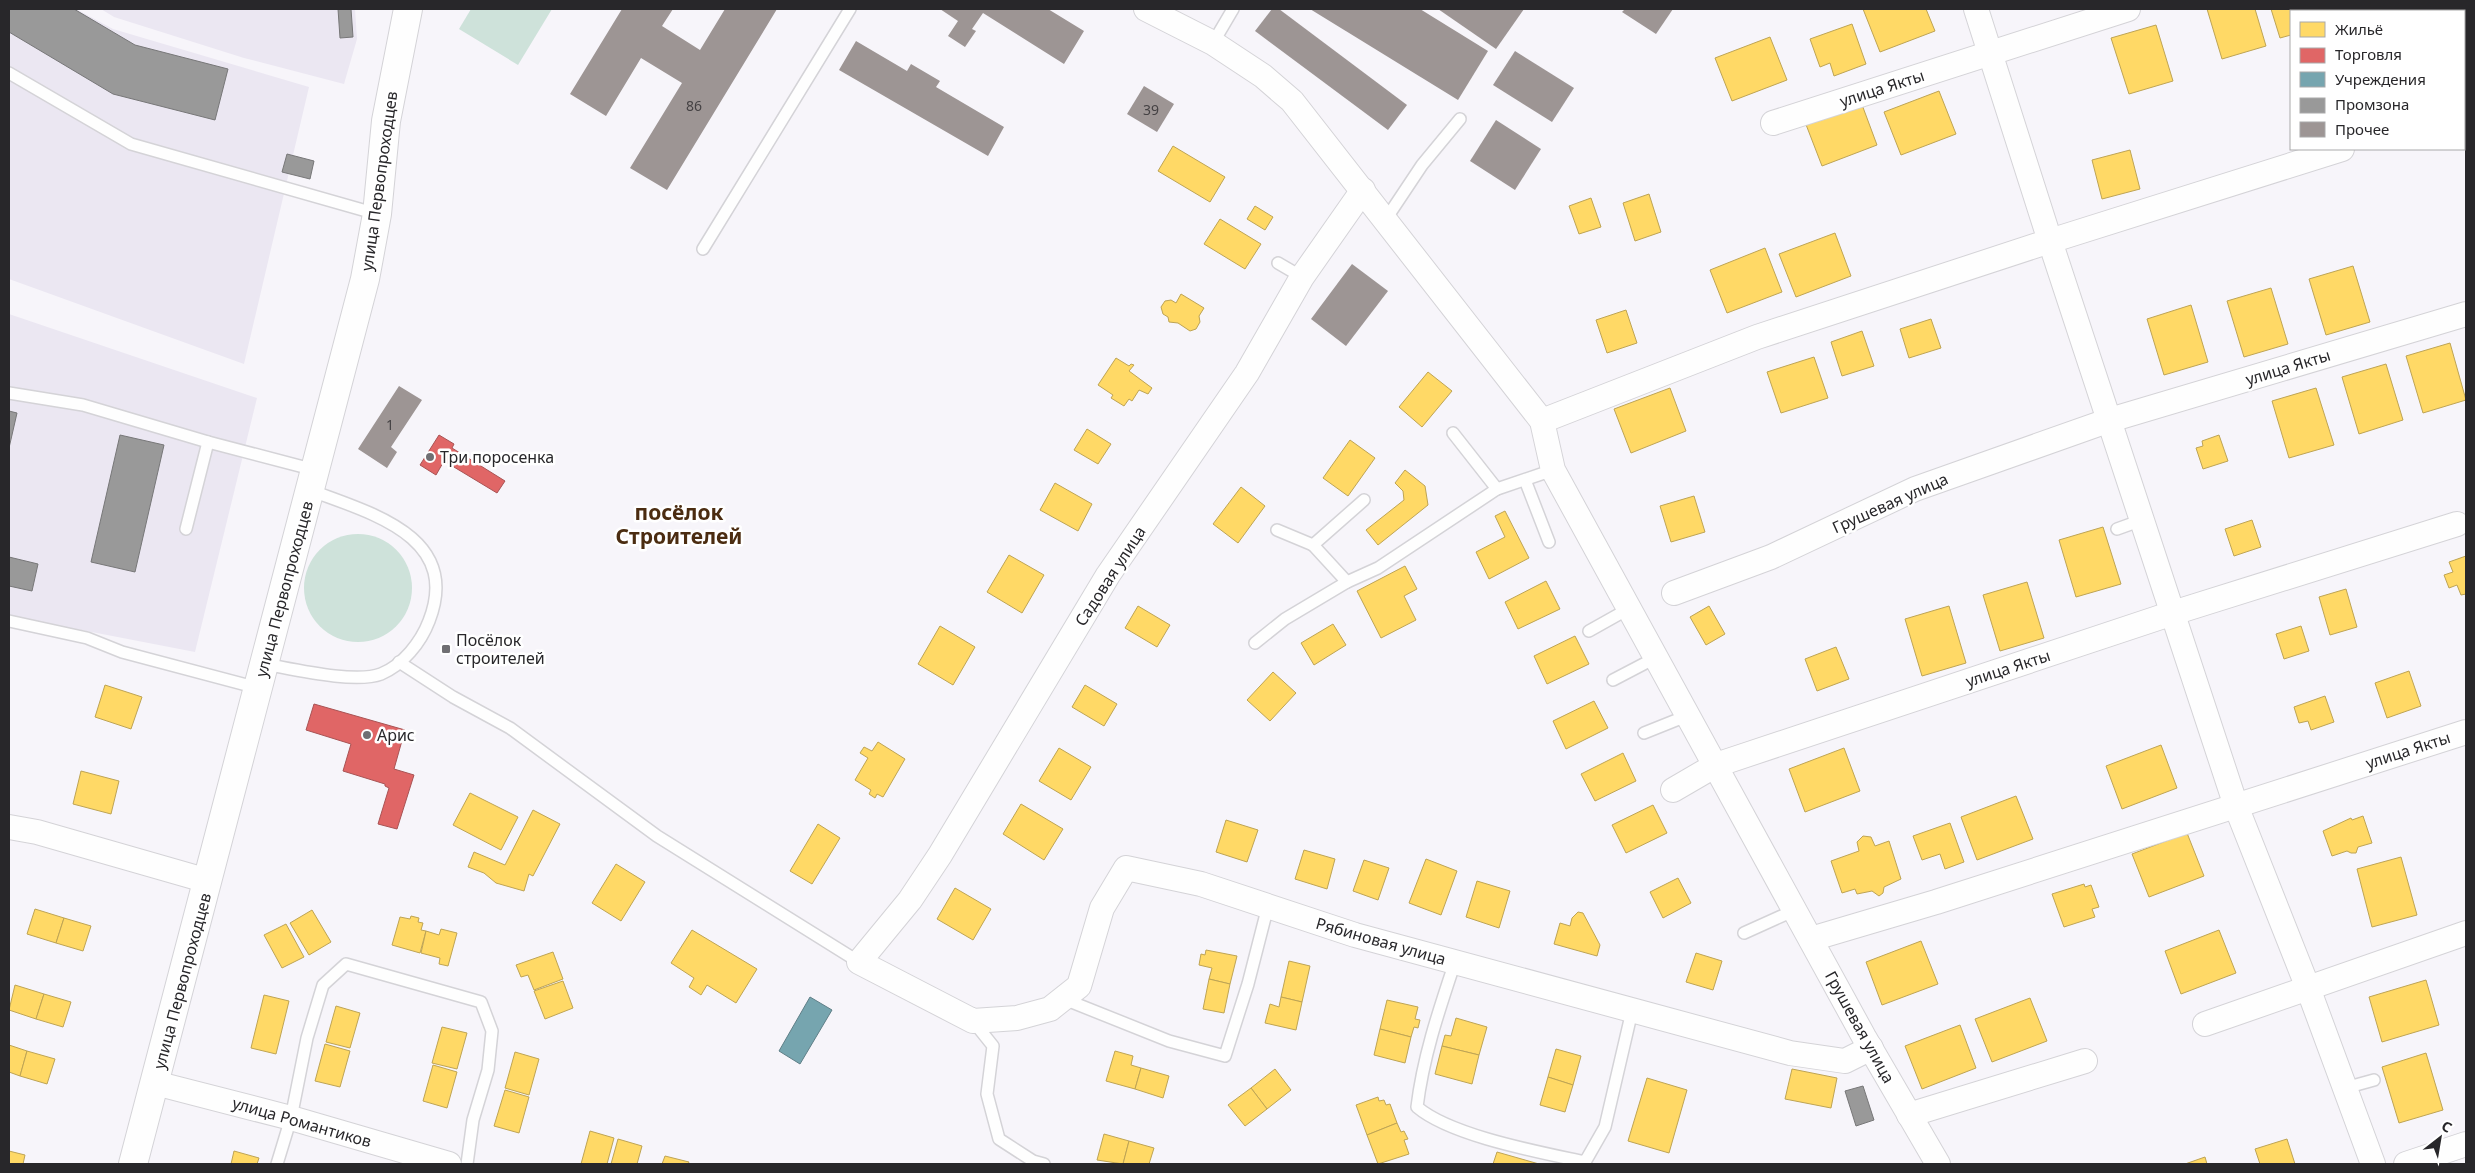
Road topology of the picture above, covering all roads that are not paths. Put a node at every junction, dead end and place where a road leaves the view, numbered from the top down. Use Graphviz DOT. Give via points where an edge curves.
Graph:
graph roads {
  1 [pos="408,9"];
  2 [pos="850,9"];
  3 [pos="1146,9"];
  4 [pos="1233,9"];
  5 [pos="1976,9"];
  6 [pos="2128,9"];
  7 [pos="1213,44"];
  8 [pos="1991,53"];
  9 [pos="9,73"];
  10 [pos="1460,119"];
  11 [pos="1773,124"];
  12 [pos="2339,150"];
  13 [pos="1362,190"];
  14 [pos="377,214"];
  15 [pos="1386,219"];
  16 [pos="2050,241"];
  17 [pos="703,250"];
  18 [pos="1278,263"];
  19 [pos="1302,277"];
  20 [pos="2466,314"];
  21 [pos="9,393"];
  22 [pos="2110,420"];
  23 [pos="1542,421"];
  24 [pos="1453,433"];
  25 [pos="208,442"];
  26 [pos="1553,470"];
  27 [pos="312,480"];
  28 [pos="1525,480"];
  29 [pos="1497,489"];
  30 [pos="1364,500"];
  31 [pos="2142,520"];
  32 [pos="2457,524"];
  33 [pos="186,529"];
  34 [pos="1277,530"];
  35 [pos="2117,530"];
  36 [pos="1549,542"];
  37 [pos="1313,545"];
  38 [pos="1347,582"];
  39 [pos="1674,593"];
  40 [pos="1630,608"];
  41 [pos="2173,613"];
  42 [pos="9,621"];
  43 [pos="1589,631"];
  44 [pos="1255,643"];
  45 [pos="1658,657"];
  46 [pos="399,662"];
  47 [pos="261,676"];
  48 [pos="1613,680"];
  49 [pos="1689,715"];
  50 [pos="2466,732"];
  51 [pos="1644,733"];
  52 [pos="1716,765"];
  53 [pos="1673,790"];
  54 [pos="2236,806"];
  55 [pos="9,827"];
  56 [pos="208,881"];
  57 [pos="1268,906"];
  58 [pos="1795,910"];
  59 [pos="1744,933"];
  60 [pos="2466,933"];
  61 [pos="1811,939"];
  62 [pos="859,962"];
  63 [pos="1455,962"];
  64 [pos="2308,988"];
  65 [pos="1063,998"];
  66 [pos="1632,1011"];
  67 [pos="973,1022"];
  68 [pos="2205,1024"];
  69 [pos="1871,1048"];
  70 [pos="2085,1062"];
  71 [pos="2374,1080"];
  72 [pos="155,1083"];
  73 [pos="2345,1088"];
  74 [pos="1909,1115"];
  75 [pos="291,1118"];
  76 [pos="2466,1144"];
  77 [pos="133,1164"];
  78 [pos="277,1164"];
  79 [pos="449,1164"];
  80 [pos="467,1164"];
  81 [pos="1044,1164"];
  82 [pos="1938,1164"];
  83 [pos="2373,1164"];
  84 [pos="2406,1164"];
  1 -- 14 [label="street, улица Первопроходцев" via="386,121"];
  2 -- 17 [label="lane"];
  3 -- 7 [label="street"];
  4 -- 7 [label="lane"];
  5 -- 8 [label="street"];
  6 -- 8 [label="street, улица Якты"];
  7 -- 13 [label="street" via="1263,76 1292,101"];
  8 -- 11 [label="street, улица Якты"];
  8 -- 16 [label="street"];
  9 -- 14 [label="lane" via="131,144"];
  10 -- 15 [label="lane" via="1422,165"];
  12 -- 16 [label="street"];
  13 -- 15 [label="street"];
  13 -- 19 [label="street, Садовая улица"];
  14 -- 27 [label="street, улица Первопроходцев" via="365,279"];
  15 -- 23 [label="street"];
  16 -- 22 [label="street"];
  16 -- 23 [label="street" via="1757,337"];
  18 -- 19 [label="lane"];
  19 -- 62 [label="street, Садовая улица" via="1247,373 1108,575 940,855 910,900"];
  20 -- 22 [label="street, улица Якты"];
  21 -- 25 [label="lane" via="83,405"];
  22 -- 31 [label="street"];
  22 -- 39 [label="street, Грушевая улица" via="1915,489 1771,558"];
  23 -- 26 [label="street, Грушевая улица"];
  24 -- 29 [label="lane"];
  25 -- 27 [label="lane"];
  25 -- 33 [label="lane"];
  26 -- 28 [label="lane"];
  26 -- 40 [label="street, Грушевая улица"];
  27 -- 46 [label="lane" via="403,530 422,546 433,567 437,587 433,611 424,636"];
  27 -- 47 [label="street, улица Первопроходцев"];
  28 -- 29 [label="lane"];
  28 -- 36 [label="lane"];
  29 -- 38 [label="lane" via="1378,568"];
  30 -- 37 [label="lane"];
  31 -- 35 [label="lane"];
  31 -- 41 [label="street"];
  32 -- 41 [label="street, улица Якты"];
  34 -- 37 [label="lane"];
  37 -- 38 [label="lane"];
  38 -- 44 [label="lane" via="1285,619"];
  40 -- 43 [label="lane"];
  40 -- 45 [label="street, Грушевая улица"];
  41 -- 52 [label="street, улица Якты"];
  41 -- 54 [label="street"];
  42 -- 47 [label="lane" via="87,638 122,652"];
  45 -- 48 [label="lane"];
  45 -- 49 [label="street, Грушевая улица"];
  46 -- 47 [label="lane" via="381,674 353,677"];
  46 -- 62 [label="lane" via="510,728 657,836"];
  47 -- 56 [label="street, улица Первопроходцев"];
  49 -- 51 [label="lane"];
  49 -- 52 [label="street, Грушевая улица"];
  50 -- 54 [label="street, улица Якты"];
  52 -- 53 [label="street"];
  52 -- 58 [label="street, Грушевая улица"];
  54 -- 61 [label="street, улица Якты"];
  54 -- 64 [label="street"];
  55 -- 56 [label="street" via="37,832"];
  56 -- 72 [label="street, улица Первопроходцев"];
  57 -- 63 [label="street, Рябиновая улица" via="1355,935"];
  57 -- 65 [label="street, Рябиновая улица" via="1201,884 1126,868 1102,908 1079,986"];
  57 -- 65 [label="lane" via="1225,1056 1169,1041"];
  58 -- 59 [label="lane"];
  58 -- 61 [label="street, Грушевая улица"];
  60 -- 64 [label="street"];
  61 -- 69 [label="street, Грушевая улица"];
  62 -- 67 [label="street"];
  63 -- 66 [label="street, Рябиновая улица"];
  63 -- 66 [label="lane" via="1434,1028 1417,1107 1442,1124 1492,1139 1585,1162 1605,1127"];
  64 -- 68 [label="street"];
  64 -- 73 [label="street"];
  65 -- 67 [label="street, Рябиновая улица" via="1050,1009 1017,1018"];
  66 -- 69 [label="street, Рябиновая улица" via="1790,1053 1845,1061"];
  67 -- 81 [label="lane" via="993,1046 987,1094 999,1138 1033,1161"];
  69 -- 74 [label="street, Грушевая улица"];
  70 -- 74 [label="street"];
  71 -- 73 [label="lane"];
  72 -- 75 [label="street, улица Романтиков"];
  72 -- 77 [label="street, улица Первопроходцев"];
  73 -- 83 [label="street"];
  74 -- 82 [label="street, Грушевая улица"];
  75 -- 78 [label="lane"];
  75 -- 79 [label="street, улица Романтиков"];
  75 -- 80 [label="lane" via="307,1038 323,986 346,964 482,1002 492,1031 488,1070 473,1120"];
  76 -- 84 [label="street"];
}
